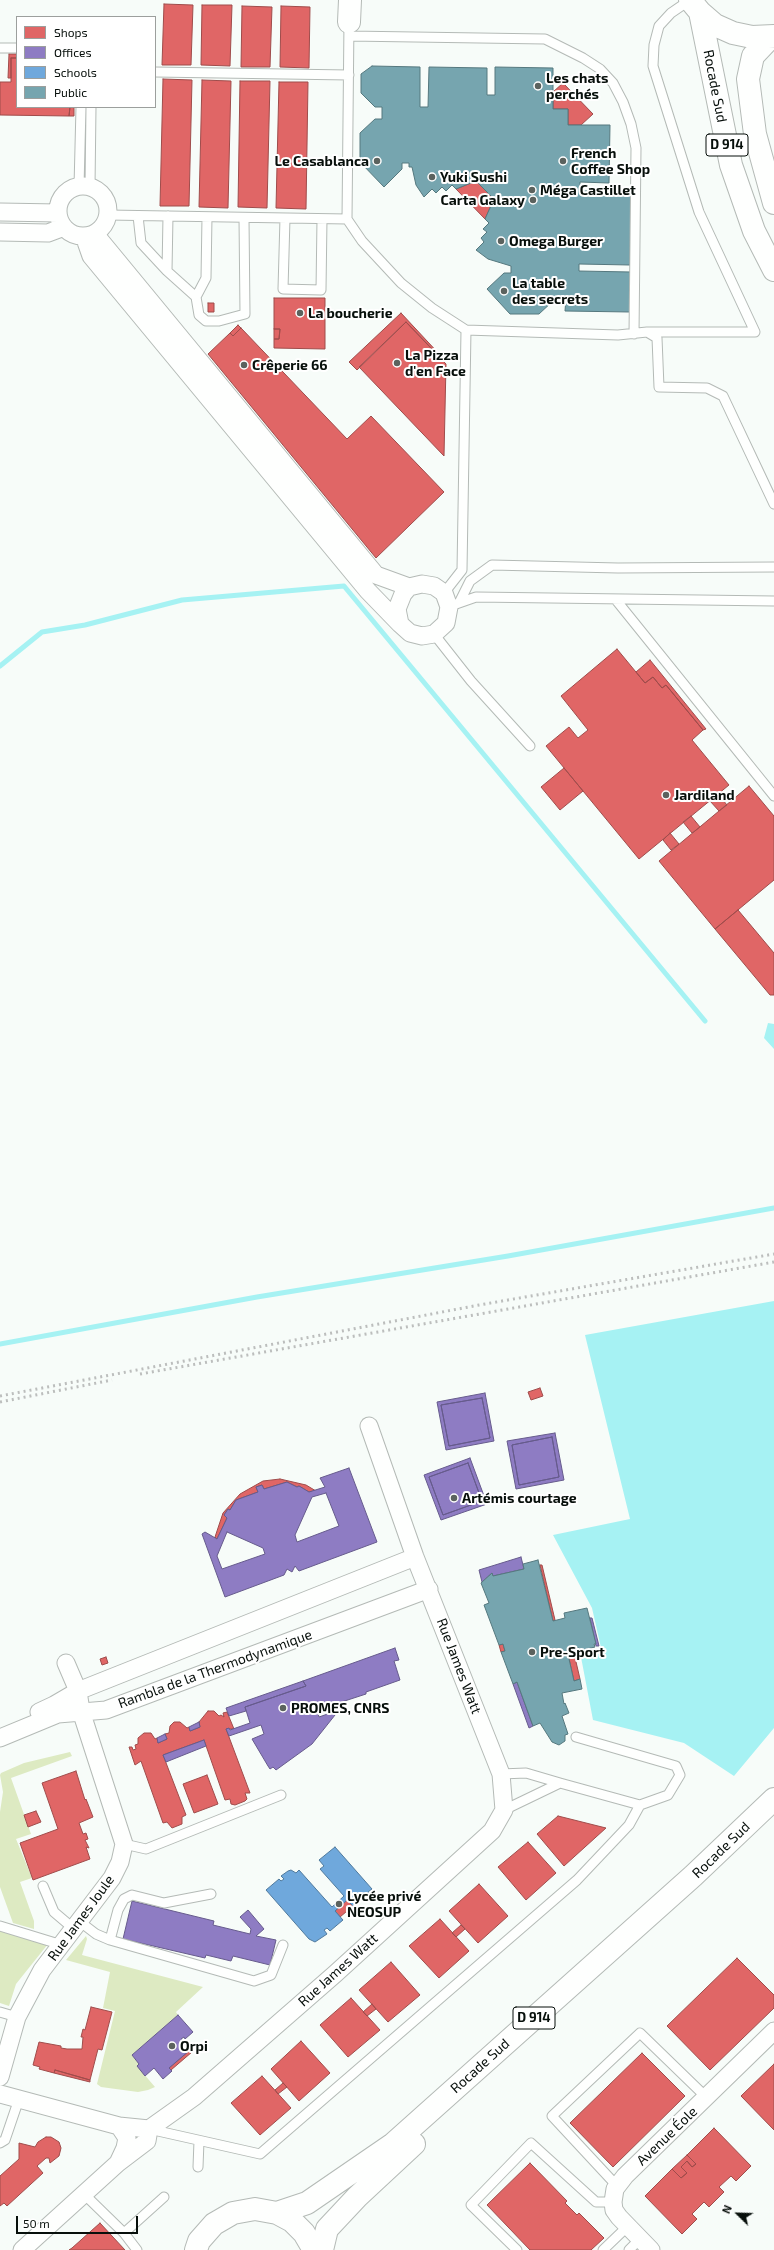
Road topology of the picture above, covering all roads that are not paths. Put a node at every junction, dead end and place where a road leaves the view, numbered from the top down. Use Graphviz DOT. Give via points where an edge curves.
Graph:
graph roads {
  1 [pos="694,4"];
  2 [pos="347,16"];
  3 [pos="772,37"];
  4 [pos="0,48"];
  5 [pos="16,48"];
  6 [pos="156,72"];
  7 [pos="349,75"];
  8 [pos="81,108"];
  9 [pos="91,108"];
  10 [pos="84,187"];
  11 [pos="774,203"];
  12 [pos="0,212"];
  13 [pos="108,215"];
  14 [pos="138,216"];
  15 [pos="168,216"];
  16 [pos="207,217"];
  17 [pos="244,218"];
  18 [pos="284,218"];
  19 [pos="322,219"];
  20 [pos="347,219"];
  21 [pos="61,220"];
  22 [pos="0,232"];
  23 [pos="89,235"];
  24 [pos="774,270"];
  25 [pos="167,271"];
  26 [pos="196,297"];
  27 [pos="466,330"];
  28 [pos="647,332"];
  29 [pos="634,334"];
  30 [pos="774,504"];
  31 [pos="774,567"];
  32 [pos="409,587"];
  33 [pos="616,600"];
  34 [pos="451,601"];
  35 [pos="774,601"];
  36 [pos="400,624"];
  37 [pos="434,634"];
  38 [pos="530,746"];
  39 [pos="774,796"];
  40 [pos="369,1426"];
  41 [pos="415,1557"];
  42 [pos="429,1589"];
  43 [pos="66,1663"];
  44 [pos="78,1691"];
  45 [pos="81,1711"];
  46 [pos="0,1727"];
  47 [pos="576,1737"];
  48 [pos="0,1738"];
  49 [pos="501,1774"];
  50 [pos="560,1783"];
  51 [pos="281,1795"];
  52 [pos="774,1800"];
  53 [pos="640,1805"];
  54 [pos="504,1810"];
  55 [pos="774,1817"];
  56 [pos="124,1844"];
  57 [pos="43,1886"];
  58 [pos="210,1894"];
  59 [pos="77,1925"];
  60 [pos="0,1926"];
  61 [pos="110,1940"];
  62 [pos="62,1945"];
  63 [pos="283,1945"];
  64 [pos="0,2012"];
  65 [pos="17,2017"];
  66 [pos="774,2030"];
  67 [pos="0,2078"];
  68 [pos="0,2094"];
  69 [pos="706,2097"];
  70 [pos="19,2099"];
  71 [pos="119,2126"];
  72 [pos="149,2129"];
  73 [pos="200,2140"];
  74 [pos="0,2143"];
  75 [pos="118,2163"];
  76 [pos="198,2167"];
  77 [pos="617,2186"];
  78 [pos="84,2194"];
  79 [pos="164,2197"];
  80 [pos="613,2202"];
  81 [pos="277,2213"];
  82 [pos="628,2226"];
  83 [pos="124,2233"];
  84 [pos="640,2246"];
  85 [pos="22,2250"];
  86 [pos="137,2250"];
  87 [pos="196,2250"];
  88 [pos="314,2250"];
  89 [pos="322,2250"];
  90 [pos="517,2250"];
  91 [pos="604,2250"];
  1 -- 3 [label="main road" via="715,25 733,33 752,37"];
  1 -- 24 [label="main road, Rocade Sud / D 914" via="731,166 754,231"];
  1 -- 28 [label="lane" via="671,13 659,26 654,45 654,66 699,212 755,332"];
  2 -- 7 [label="lane"];
  2 -- 29 [label="lane" via="545,39 600,69 613,83 631,124 636,148"];
  3 -- 11 [label="main road, D 914" via="753,56 748,79 755,134"];
  4 -- 5 [label="lane"];
  6 -- 7 [label="lane"];
  7 -- 20 [label="lane"];
  8 -- 10 [label="lane"];
  9 -- 10 [label="lane"];
  10 -- 13 [label="street" via="98,191 104,198 108,206"];
  10 -- 21 [label="street" via="68,192 60,201"];
  12 -- 21 [label="street"];
  13 -- 14 [label="lane"];
  13 -- 23 [label="street" via="104,226"];
  14 -- 15 [label="lane"];
  14 -- 25 [label="lane" via="141,243"];
  15 -- 16 [label="lane"];
  15 -- 25 [label="lane"];
  16 -- 17 [label="lane"];
  16 -- 26 [label="lane" via="206,278"];
  17 -- 18 [label="lane"];
  17 -- 26 [label="lane" via="245,314 219,322 206,321 199,315"];
  18 -- 19 [label="lane"];
  18 -- 19 [label="lane" via="283,289 298,290 321,290"];
  19 -- 20 [label="lane"];
  20 -- 27 [label="lane" via="362,241 401,283 432,308"];
  21 -- 22 [label="street" via="48,233"];
  21 -- 23 [label="street" via="72,234"];
  23 -- 32 [label="street" via="376,575"];
  23 -- 36 [label="street" via="90,256 368,591"];
  25 -- 26 [label="lane"];
  27 -- 29 [label="lane"];
  27 -- 34 [label="lane" via="462,570"];
  28 -- 29 [label="lane"];
  28 -- 30 [label="lane" via="657,338 659,387 707,388 723,396"];
  31 -- 34 [label="lane" via="618,568 492,565 470,581"];
  32 -- 34 [label="street" via="422,584 434,586"];
  32 -- 36 [label="street" via="397,609"];
  33 -- 34 [label="lane" via="476,597"];
  33 -- 35 [label="lane"];
  33 -- 39 [label="lane"];
  34 -- 37 [label="street" via="446,623"];
  36 -- 37 [label="street" via="410,633 422,636"];
  37 -- 38 [label="lane" via="471,681"];
  40 -- 41 [label="street, Rue James Watt"];
  41 -- 42 [label="street, Rue James Watt"];
  41 -- 44 [label="street, Rambla de la Thermodynamique"];
  42 -- 45 [label="street, Rambla de la Thermodynamique" via="106,1710"];
  42 -- 49 [label="street, Rue James Watt"];
  43 -- 44 [label="street"];
  44 -- 45 [label="street"];
  44 -- 46 [label="street, Rambla de la Thermodynamique" via="54,1706"];
  45 -- 48 [label="street, Rambla de la Thermodynamique" via="58,1714"];
  45 -- 56 [label="street"];
  47 -- 53 [label="lane" via="676,1766 680,1775 668,1795"];
  49 -- 50 [label="lane" via="526,1773"];
  49 -- 54 [label="street, Rue James Watt"];
  50 -- 53 [label="lane"];
  50 -- 54 [label="lane"];
  51 -- 56 [label="lane" via="146,1849"];
  52 -- 81 [label="main road, Rocade Sud / D 914" via="693,1876 393,2144 307,2203"];
  53 -- 73 [label="lane" via="630,1825 577,1880 260,2154"];
  54 -- 72 [label="street, Rue James Watt" via="492,1831 341,1969 194,2097"];
  55 -- 89 [label="main road, Rocade Sud / D 914" via="357,2197 327,2229"];
  56 -- 59 [label="street, Rue James Joule" via="120,1862 112,1878"];
  57 -- 59 [label="lane" via="54,1912"];
  58 -- 61 [label="lane" via="164,1903 132,1895 124,1899 118,1910"];
  59 -- 61 [label="lane"];
  59 -- 62 [label="street, Rue James Joule"];
  60 -- 62 [label="lane"];
  61 -- 63 [label="lane" via="254,1981 271,1975"];
  62 -- 65 [label="street, Rue James Joule" via="42,1970"];
  64 -- 65 [label="lane"];
  65 -- 67 [label="street, Rue James Joule"];
  66 -- 69 [label="street, Avenue Éole"];
  68 -- 70 [label="street"];
  69 -- 77 [label="street, Avenue Éole"];
  69 -- 77 [label="lane" via="640,2034 552,2116"];
  70 -- 71 [label="street"];
  70 -- 74 [label="lane" via="5,2140"];
  71 -- 72 [label="street"];
  71 -- 75 [label="street" via="127,2138"];
  72 -- 73 [label="lane"];
  72 -- 75 [label="street" via="146,2141"];
  73 -- 76 [label="lane"];
  75 -- 78 [label="street"];
  77 -- 80 [label="street"];
  78 -- 83 [label="lane"];
  78 -- 85 [label="street"];
  79 -- 83 [label="lane"];
  80 -- 82 [label="street" via="619,2217"];
  80 -- 90 [label="lane" via="596,2202 531,2143 471,2205"];
  81 -- 87 [label="main road" via="255,2209 233,2213 214,2224 199,2241"];
  81 -- 88 [label="main road" via="292,2221 304,2232"];
  82 -- 84 [label="street"];
  82 -- 91 [label="lane"];
  83 -- 86 [label="lane"];
}
